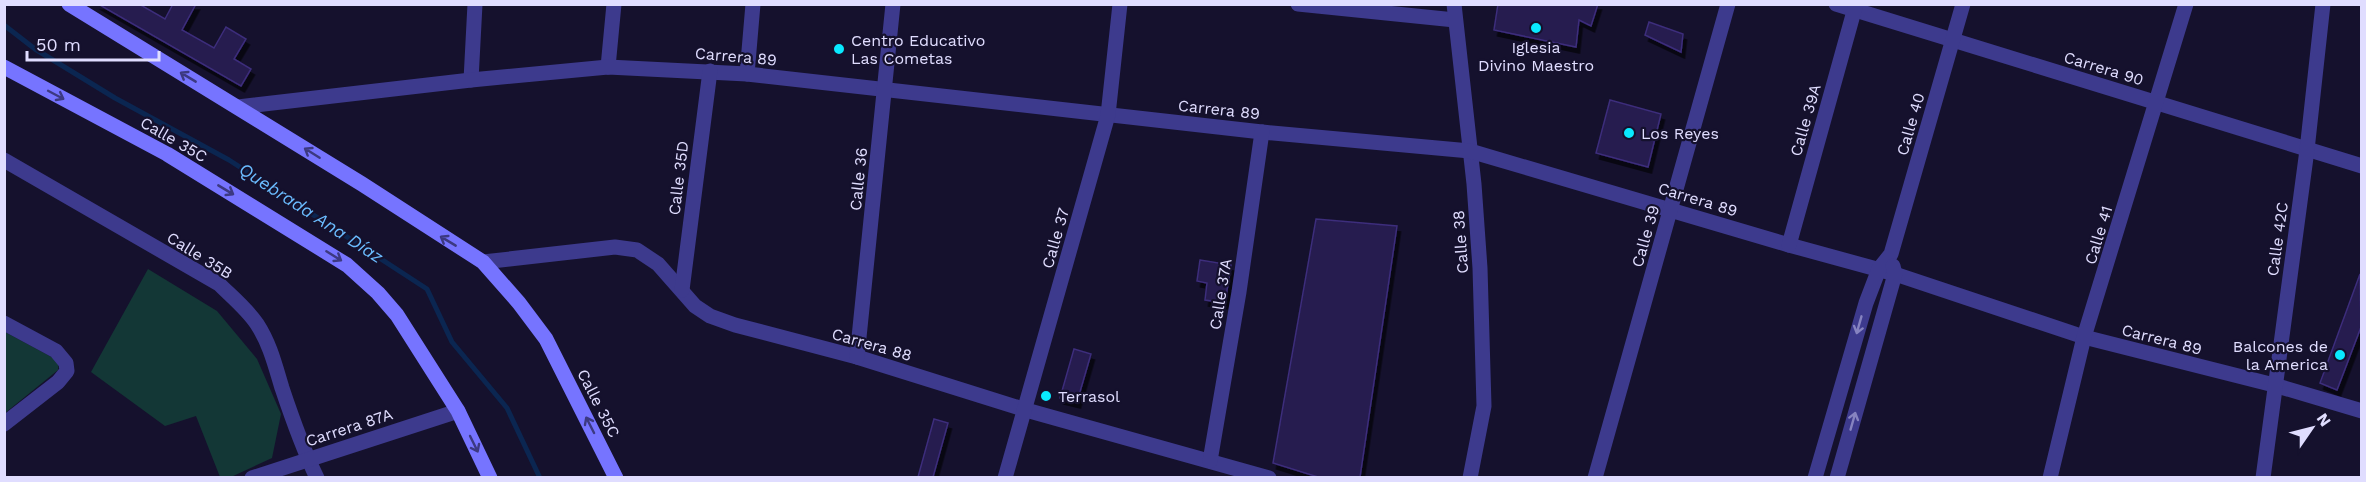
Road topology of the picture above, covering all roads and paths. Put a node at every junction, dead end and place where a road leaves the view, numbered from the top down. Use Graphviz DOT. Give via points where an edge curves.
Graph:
graph roads {
  1 [pos="69,4"];
  2 [pos="475,4"];
  3 [pos="614,4"];
  4 [pos="753,4"];
  5 [pos="892,4"];
  6 [pos="1120,4"];
  7 [pos="1298,4"];
  8 [pos="1728,4"];
  9 [pos="1836,4"];
  10 [pos="1963,4"];
  11 [pos="2186,4"];
  12 [pos="2323,4"];
  13 [pos="1856,8"];
  14 [pos="1454,12"];
  15 [pos="1952,41"];
  16 [pos="608,67"];
  17 [pos="4,68"];
  18 [pos="710,71"];
  19 [pos="747,74"];
  20 [pos="471,80"];
  21 [pos="885,90"];
  22 [pos="2158,104"];
  23 [pos="238,107"];
  24 [pos="1108,115"];
  25 [pos="1262,132"];
  26 [pos="2307,150"];
  27 [pos="1470,151"];
  28 [pos="4,160"];
  29 [pos="2361,166"];
  30 [pos="1672,209"];
  31 [pos="1789,245"];
  32 [pos="1891,254"];
  33 [pos="483,262"];
  34 [pos="1879,269"];
  35 [pos="1895,274"];
  36 [pos="682,290"];
  37 [pos="4,323"];
  38 [pos="2084,337"];
  39 [pos="857,357"];
  40 [pos="2274,386"];
  41 [pos="1026,410"];
  42 [pos="458,411"];
  43 [pos="2361,411"];
  44 [pos="4,424"];
  45 [pos="308,459"];
  46 [pos="1210,461"];
  47 [pos="252,477"];
  48 [pos="317,477"];
  49 [pos="490,477"];
  50 [pos="616,477"];
  51 [pos="1005,477"];
  52 [pos="1269,477"];
  53 [pos="1470,477"];
  54 [pos="1595,477"];
  55 [pos="1815,477"];
  56 [pos="1837,477"];
  57 [pos="2050,477"];
  58 [pos="2262,477"];
  23 -- 1 [label="street, one-way"];
  2 -- 20 [label="street"];
  3 -- 16 [label="street"];
  4 -- 19 [label="street"];
  5 -- 21 [label="street, Calle 36"];
  6 -- 24 [label="street, Calle 37"];
  7 -- 14 [label="street"];
  8 -- 30 [label="street, Calle 39"];
  9 -- 13 [label="street, Carrera 90"];
  10 -- 15 [label="street, Calle 40"];
  11 -- 22 [label="street, Calle 41"];
  12 -- 26 [label="street, Calle 42C"];
  13 -- 15 [label="street, Carrera 90"];
  13 -- 31 [label="street, Calle 39A"];
  14 -- 27 [label="street, Calle 38"];
  15 -- 22 [label="street, Carrera 90"];
  15 -- 32 [label="street, Calle 40"];
  16 -- 18 [label="street, Carrera 89"];
  16 -- 20 [label="street, Carrera 89"];
  17 -- 42 [label="street, Calle 35C, one-way" via="167,154 347,265 397,315"];
  18 -- 19 [label="street, Carrera 89"];
  18 -- 36 [label="street, Calle 35D"];
  19 -- 21 [label="street, Carrera 89"];
  20 -- 23 [label="street, Carrera 89"];
  21 -- 24 [label="street, Carrera 89"];
  21 -- 39 [label="street, Calle 36"];
  22 -- 26 [label="street, Carrera 90"];
  22 -- 38 [label="street, Calle 41"];
  33 -- 23 [label="street, Calle 35C, one-way"];
  24 -- 25 [label="street, Carrera 89"];
  24 -- 41 [label="street, Calle 37"];
  25 -- 27 [label="street, Carrera 89"];
  25 -- 46 [label="street, Calle 37A"];
  26 -- 29 [label="street, Carrera 90"];
  26 -- 40 [label="street, Calle 42C"];
  27 -- 30 [label="street, Carrera 89"];
  27 -- 53 [label="street, Calle 38" via="1480,268 1484,406"];
  28 -- 45 [label="street, Calle 35B" via="219,284 256,322 265,339"];
  30 -- 31 [label="street, Carrera 89"];
  30 -- 54 [label="street, Calle 39"];
  31 -- 34 [label="street, Carrera 89"];
  32 -- 34 [label="street, Calle 40"];
  32 -- 35 [label="street, Calle 40"];
  33 -- 36 [label="street, Carrera 88" via="615,247 637,250 658,264"];
  50 -- 33 [label="street, Calle 35C, one-way" via="546,339"];
  34 -- 35 [label="street, Carrera 89"];
  34 -- 55 [label="street, Calle 40, one-way"];
  35 -- 38 [label="street, Carrera 89"];
  56 -- 35 [label="street, Calle 40, one-way"];
  36 -- 39 [label="street, Carrera 88" via="710,316"];
  37 -- 44 [label="street" via="62,356 66,363 64,376"];
  38 -- 40 [label="street, Carrera 89"];
  38 -- 57 [label="street, Calle 41"];
  39 -- 41 [label="street, Carrera 88"];
  40 -- 43 [label="street, Carrera 89"];
  40 -- 58 [label="street, Calle 42C"];
  41 -- 46 [label="street, Carrera 88"];
  41 -- 51 [label="street, Calle 37"];
  42 -- 45 [label="street, Carrera 87A"];
  42 -- 49 [label="street, Calle 35C, one-way"];
  45 -- 47 [label="street, Carrera 87A"];
  45 -- 48 [label="street, Calle 35B"];
  46 -- 52 [label="street, Carrera 88"];
}
